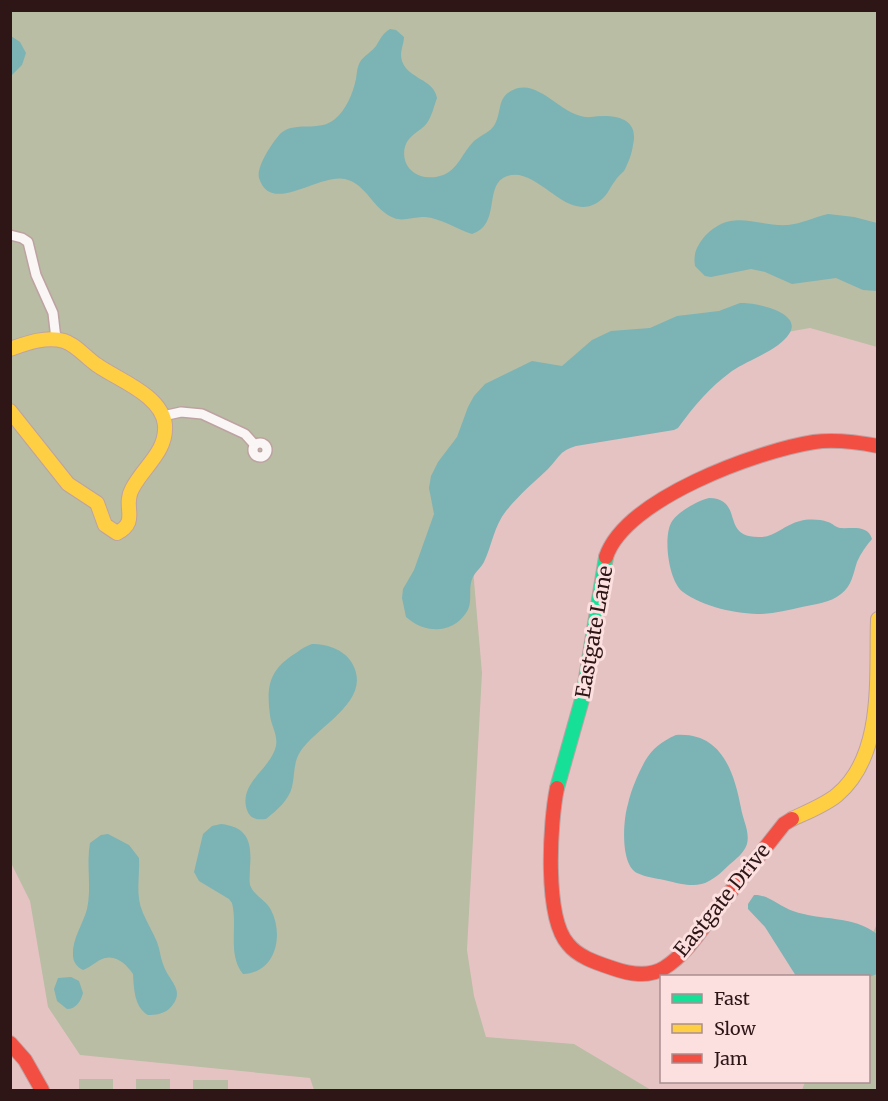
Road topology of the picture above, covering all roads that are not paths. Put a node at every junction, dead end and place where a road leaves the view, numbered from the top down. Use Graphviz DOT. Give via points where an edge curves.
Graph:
graph roads {
  1 [pos="10,235"];
  2 [pos="56,339"];
  3 [pos="10,349"];
  4 [pos="10,411"];
  5 [pos="163,416"];
  6 [pos="254,444"];
  7 [pos="878,446"];
  8 [pos="878,619"];
  9 [pos="555,796"];
  10 [pos="10,1042"];
  11 [pos="42,1090"];
  1 -- 2 [label="street" via="27,243 52,313"];
  2 -- 3 [label="street"];
  2 -- 5 [label="street" via="69,343 108,374 142,393"];
  4 -- 5 [label="street" via="68,484 97,503 105,525 117,533 124,530 130,519 131,490 162,444"];
  5 -- 6 [label="street" via="181,412 202,414 245,434"];
  7 -- 9 [label="street, Eastgate Lane" via="836,440 767,454 684,486 643,512 620,533 609,550 580,710"];
  8 -- 9 [label="street, Eastgate Drive" via="873,725 870,744 855,774 837,795 784,824 682,954 666,966 648,974 622,971 583,956 564,940 551,875"];
  10 -- 11 [label="street"];
}
